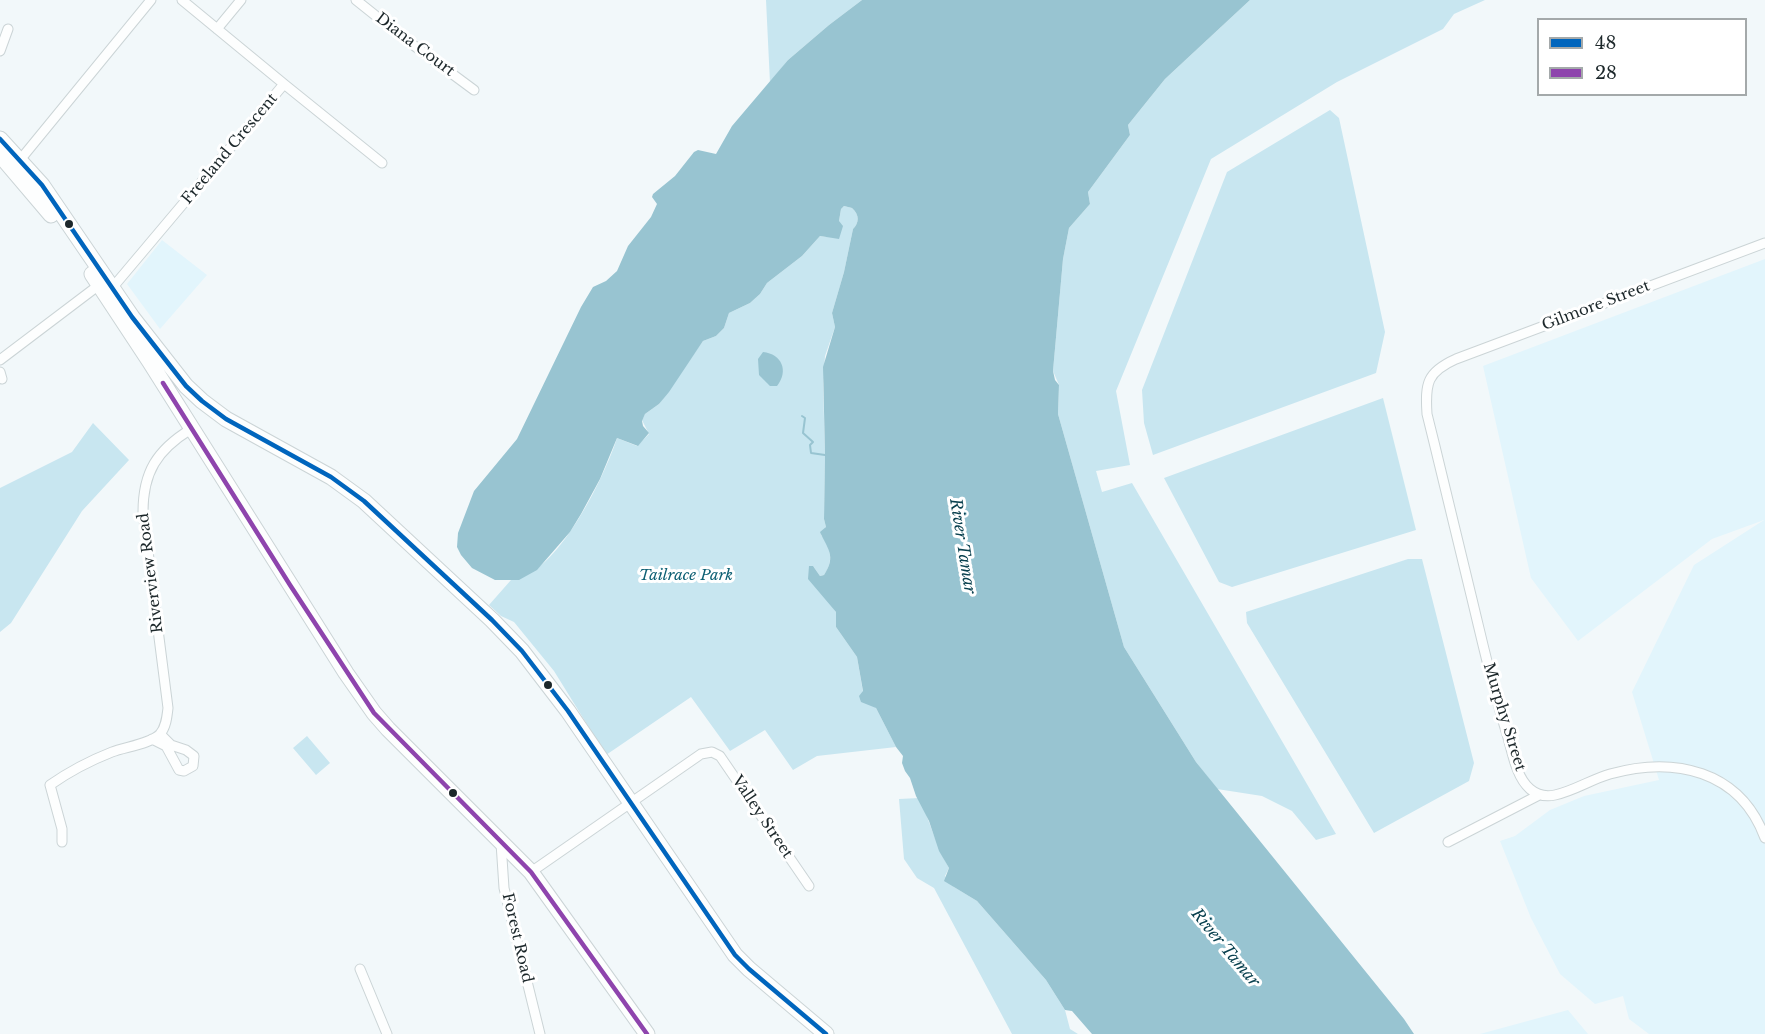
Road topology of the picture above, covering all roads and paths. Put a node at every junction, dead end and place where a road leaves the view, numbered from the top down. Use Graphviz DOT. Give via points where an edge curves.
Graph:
graph roads {
  1 [pos="151,0"];
  2 [pos="182,0"];
  3 [pos="241,0"];
  4 [pos="356,0"];
  5 [pos="8,29"];
  6 [pos="217,29"];
  7 [pos="0,51"];
  8 [pos="284,84"];
  9 [pos="474,90"];
  10 [pos="0,139"];
  11 [pos="0,155"];
  12 [pos="20,160"];
  13 [pos="382,163"];
  14 [pos="1765,243"];
  15 [pos="106,286"];
  16 [pos="0,360"];
  17 [pos="1430,377"];
  18 [pos="207,405"];
  19 [pos="190,427"];
  20 [pos="1539,795"];
  21 [pos="630,802"];
  22 [pos="1765,838"];
  23 [pos="501,841"];
  24 [pos="62,842"];
  25 [pos="1448,842"];
  26 [pos="526,867"];
  27 [pos="503,874"];
  28 [pos="809,886"];
  29 [pos="360,969"];
  30 [pos="387,1034"];
  31 [pos="540,1034"];
  32 [pos="647,1034"];
  33 [pos="826,1034"];
  1 -- 12 [label="street"];
  2 -- 6 [label="street, Freeland Crescent"];
  3 -- 6 [label="street"];
  4 -- 9 [label="street, Diana Court"];
  5 -- 7 [label="street"];
  6 -- 8 [label="street, Freeland Crescent"];
  8 -- 13 [label="street"];
  8 -- 15 [label="street, Freeland Crescent"];
  10 -- 12 [label="highway"];
  11 -- 15 [label="highway"];
  12 -- 15 [label="highway" via="60,211"];
  14 -- 17 [label="street, Gilmore Street" via="1456,359"];
  15 -- 16 [label="street, Freeland Crescent"];
  15 -- 18 [label="highway" via="186,386"];
  15 -- 19 [label="highway"];
  17 -- 20 [label="street, Murphy Street" via="1425,394 1427,414 1496,698 1519,772 1526,785"];
  18 -- 19 [label="highway"];
  18 -- 21 [label="highway" via="351,491 492,620 541,674"];
  19 -- 23 [label="highway" via="374,713"];
  19 -- 24 [label="street, Riverview Road" via="158,457 150,470 143,498 167,717 156,737 96,758 46,788 62,829"];
  20 -- 22 [label="street" via="1556,795 1638,768 1692,770 1723,784 1740,799 1757,819"];
  20 -- 25 [label="street"];
  21 -- 26 [label="street"];
  21 -- 28 [label="street, Valley Street" via="701,754 712,752 720,756"];
  21 -- 33 [label="highway" via="735,955"];
  23 -- 26 [label="highway"];
  23 -- 27 [label="street, Forest Road"];
  26 -- 27 [label="street" via="512,866"];
  26 -- 32 [label="highway"];
  27 -- 31 [label="street, Forest Road"];
  29 -- 30 [label="street"];
}
